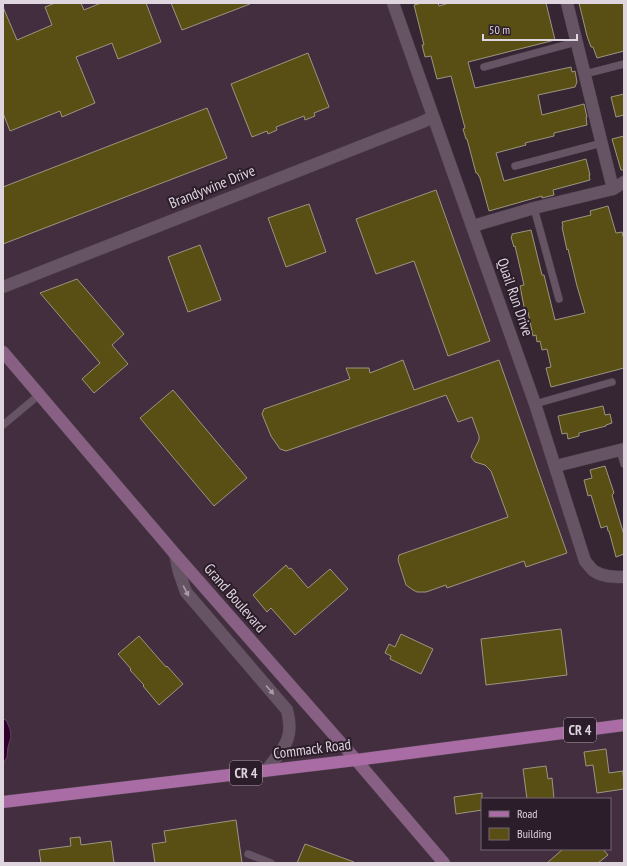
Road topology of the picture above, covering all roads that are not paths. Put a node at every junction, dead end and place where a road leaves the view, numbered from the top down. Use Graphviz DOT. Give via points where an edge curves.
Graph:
graph roads {
  1 [pos="393,3"];
  2 [pos="567,3"];
  3 [pos="576,42"];
  4 [pos="624,64"];
  5 [pos="484,67"];
  6 [pos="585,74"];
  7 [pos="433,117"];
  8 [pos="602,143"];
  9 [pos="515,166"];
  10 [pos="624,182"];
  11 [pos="613,189"];
  12 [pos="534,208"];
  13 [pos="473,226"];
  14 [pos="3,287"];
  15 [pos="559,298"];
  16 [pos="3,352"];
  17 [pos="612,382"];
  18 [pos="39,395"];
  19 [pos="535,404"];
  20 [pos="3,425"];
  21 [pos="622,449"];
  22 [pos="624,464"];
  23 [pos="556,466"];
  24 [pos="175,554"];
  25 [pos="624,577"];
  26 [pos="624,725"];
  27 [pos="356,760"];
  28 [pos="266,771"];
  29 [pos="3,802"];
  30 [pos="248,854"];
  31 [pos="271,863"];
  32 [pos="444,863"];
  1 -- 7 [label="street, Quail Run Drive"];
  2 -- 3 [label="street"];
  3 -- 5 [label="lane"];
  3 -- 6 [label="street"];
  4 -- 6 [label="lane"];
  6 -- 8 [label="street"];
  7 -- 13 [label="street, Quail Run Drive"];
  7 -- 14 [label="street, Brandywine Drive"];
  8 -- 9 [label="lane"];
  8 -- 11 [label="street"];
  10 -- 11 [label="street"];
  11 -- 12 [label="street"];
  12 -- 13 [label="street"];
  12 -- 15 [label="lane"];
  13 -- 19 [label="street, Quail Run Drive"];
  16 -- 18 [label="street, Grand Boulevard"];
  17 -- 19 [label="lane"];
  18 -- 20 [label="lane"];
  18 -- 24 [label="street, Grand Boulevard"];
  19 -- 23 [label="street, Quail Run Drive"];
  21 -- 22 [label="lane"];
  21 -- 23 [label="street"];
  23 -- 25 [label="street, Quail Run Drive" via="585,561 594,571 603,575"];
  24 -- 27 [label="street, Grand Boulevard"];
  24 -- 28 [label="street, one-way" via="186,592 286,710 289,718 289,737"];
  26 -- 27 [label="main road, Commack Road / CR 4"];
  27 -- 28 [label="main road, Commack Road / CR 4"];
  27 -- 32 [label="street, Grand Boulevard"];
  28 -- 29 [label="main road, Commack Road / CR 4"];
  30 -- 31 [label="lane"];
}
